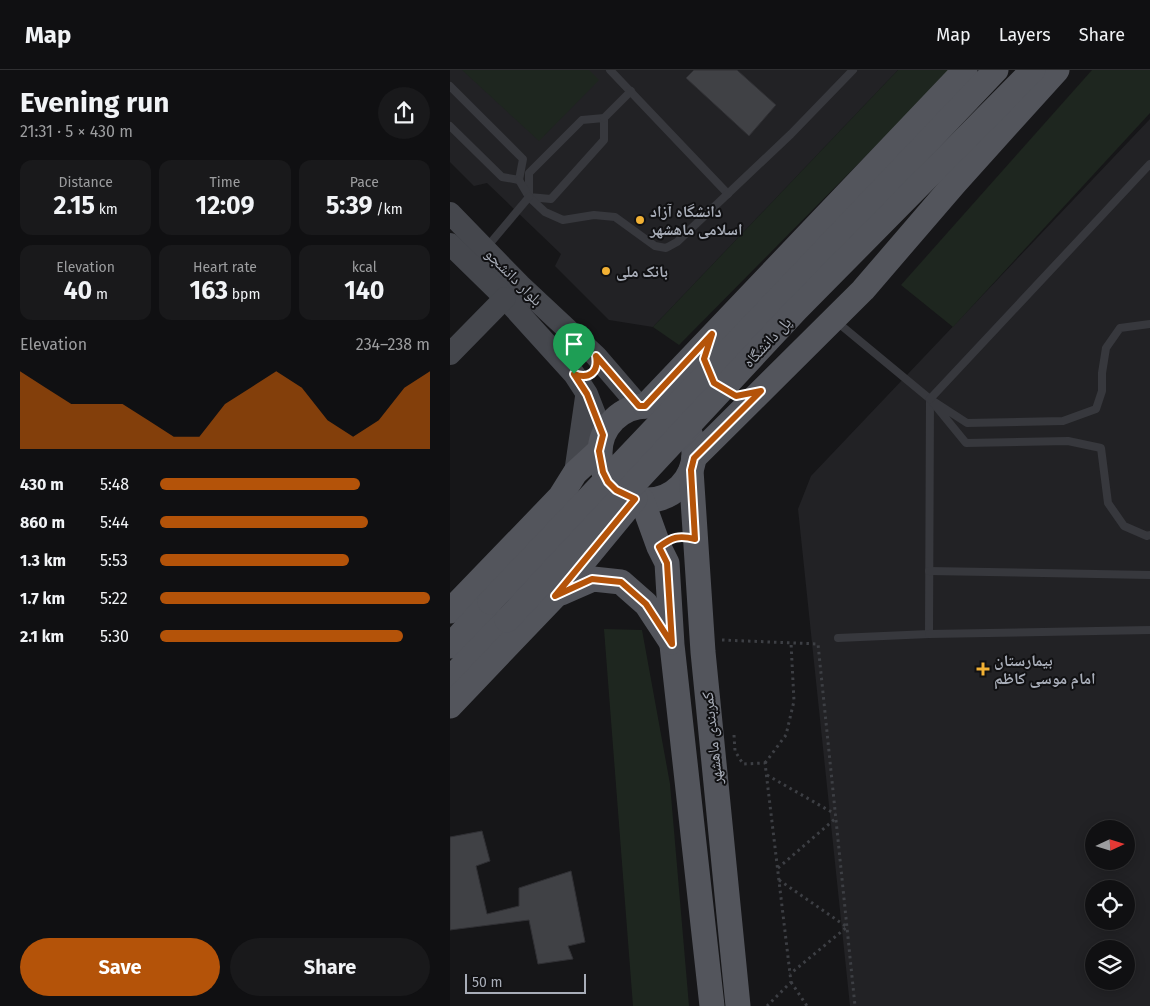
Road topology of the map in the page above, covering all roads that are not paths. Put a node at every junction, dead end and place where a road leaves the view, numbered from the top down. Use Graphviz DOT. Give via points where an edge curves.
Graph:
graph roads {
  1 [pos="610,70"];
  2 [pos="853,70"];
  3 [pos="965,70"];
  4 [pos="996,70"];
  5 [pos="1033,70"];
  6 [pos="1057,70"];
  7 [pos="450,86"];
  8 [pos="630,91"];
  9 [pos="604,118"];
  10 [pos="450,126"];
  11 [pos="1150,164"];
  12 [pos="519,180"];
  13 [pos="728,194"];
  14 [pos="529,197"];
  15 [pos="450,213"];
  16 [pos="450,244"];
  17 [pos="485,248"];
  18 [pos="506,298"];
  19 [pos="834,319"];
  20 [pos="1150,324"];
  21 [pos="712,334"];
  22 [pos="450,354"];
  23 [pos="596,356"];
  24 [pos="574,374"];
  25 [pos="761,391"];
  26 [pos="587,394"];
  27 [pos="930,398"];
  28 [pos="642,406"];
  29 [pos="601,443"];
  30 [pos="692,464"];
  31 [pos="574,473"];
  32 [pos="560,497"];
  33 [pos="638,500"];
  34 [pos="1150,535"];
  35 [pos="605,538"];
  36 [pos="695,539"];
  37 [pos="659,547"];
  38 [pos="929,571"];
  39 [pos="1150,575"];
  40 [pos="555,596"];
  41 [pos="450,611"];
  42 [pos="499,611"];
  43 [pos="1150,630"];
  44 [pos="929,634"];
  45 [pos="838,638"];
  46 [pos="672,644"];
  47 [pos="450,646"];
  48 [pos="450,679"];
  49 [pos="450,706"];
  50 [pos="712,1006"];
  51 [pos="738,1006"];
  1 -- 8 [label="lane"];
  2 -- 13 [label="lane"];
  3 -- 21 [label="main road"];
  4 -- 42 [label="main road, پل دانشگاه, bridge"];
  5 -- 42 [label="main road, پل دانشگاه, bridge"];
  6 -- 19 [label="main road"];
  7 -- 12 [label="lane" via="523,159"];
  8 -- 9 [label="lane"];
  8 -- 13 [label="lane"];
  9 -- 14 [label="lane" via="582,120 529,173"];
  9 -- 14 [label="lane" via="604,140 551,199"];
  10 -- 12 [label="lane" via="502,178"];
  11 -- 27 [label="lane"];
  12 -- 14 [label="lane"];
  13 -- 14 [label="lane" via="677,242 666,248 655,246 615,217 594,215 563,220 545,212"];
  14 -- 17 [label="lane"];
  15 -- 17 [label="main road, بلوار دانشجو"];
  16 -- 18 [label="main road, بلوار دانشجو"];
  17 -- 23 [label="main road, بلوار دانشجو"];
  18 -- 22 [label="main road"];
  18 -- 24 [label="main road, بلوار دانشجو"];
  19 -- 25 [label="main road"];
  19 -- 27 [label="lane"];
  20 -- 27 [label="lane" via="1120,328 1106,348 1102,391 1096,409 1063,421 967,423"];
  21 -- 25 [label="main road" via="704,359 714,383 736,396"];
  21 -- 28 [label="main road"];
  23 -- 24 [label="main road" via="598,364 589,376"];
  23 -- 28 [label="main road, بلوار دانشجو"];
  24 -- 26 [label="main road, بلوار دانشجو"];
  25 -- 30 [label="main road"];
  26 -- 29 [label="main road, بلوار دانشجو"];
  26 -- 31 [label="main road"];
  27 -- 34 [label="lane" via="966,443 1068,441 1101,448 1108,503 1124,526"];
  27 -- 38 [label="lane"];
  28 -- 29 [label="main road" via="616,417 607,426"];
  28 -- 30 [label="main road" via="664,408 684,423 692,440"];
  29 -- 31 [label="main road"];
  29 -- 33 [label="main road" via="601,467 608,482 621,493"];
  30 -- 33 [label="main road" via="684,482 674,492 649,501"];
  30 -- 36 [label="main road, کمربندی ماهشهر"];
  31 -- 32 [label="main road"];
  32 -- 35 [label="main road" via="580,490 600,498 610,517"];
  32 -- 41 [label="main road"];
  33 -- 35 [label="main road"];
  33 -- 37 [label="main road, کمربندی ماهشهر"];
  35 -- 40 [label="main road"];
  36 -- 37 [label="main road" via="683,536"];
  36 -- 51 [label="main road, کمربندی ماهشهر"];
  37 -- 46 [label="main road, کمربندی ماهشهر" via="667,563"];
  38 -- 39 [label="lane"];
  38 -- 44 [label="lane"];
  40 -- 46 [label="main road" via="592,579 621,582 646,604"];
  40 -- 49 [label="main road"];
  42 -- 47 [label="main road"];
  42 -- 48 [label="main road"];
  43 -- 44 [label="lane"];
  44 -- 45 [label="lane"];
  46 -- 50 [label="main road, کمربندی ماهشهر"];
}
